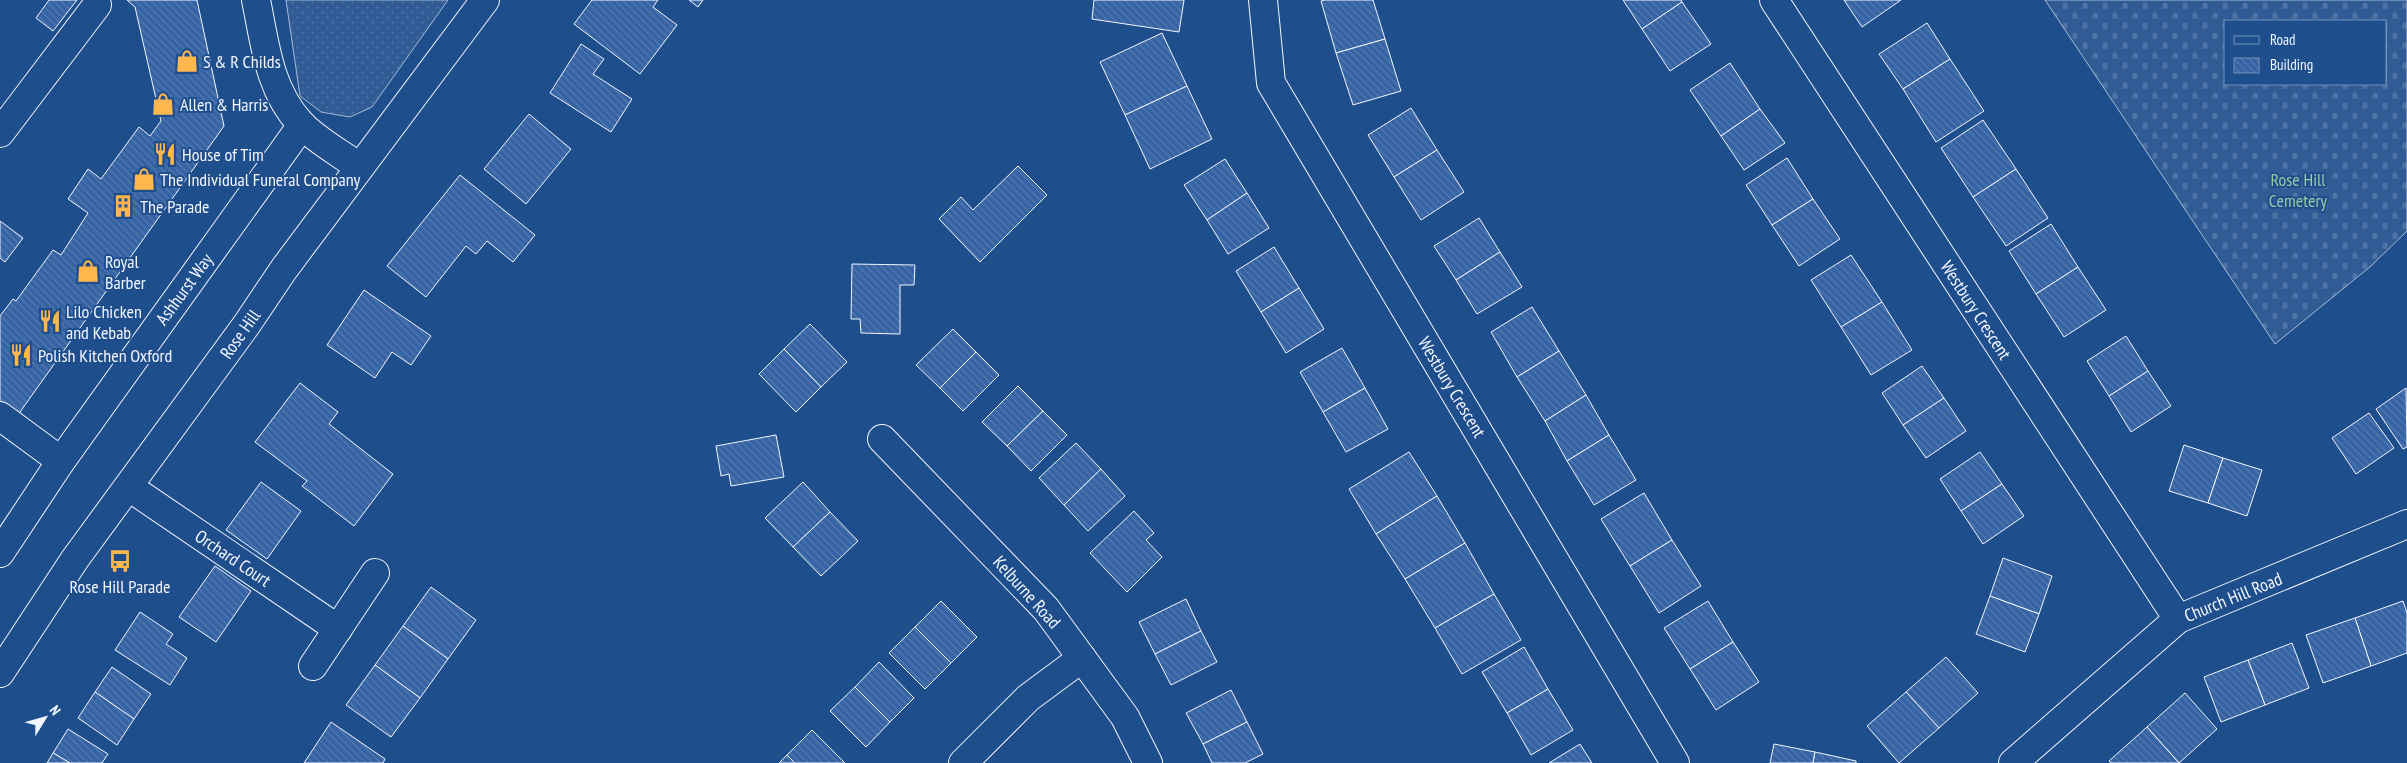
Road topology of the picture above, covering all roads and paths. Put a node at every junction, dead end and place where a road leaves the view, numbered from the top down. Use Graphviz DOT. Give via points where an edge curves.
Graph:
graph roads {
  1 [pos="256,0"];
  2 [pos="485,0"];
  3 [pos="1263,0"];
  4 [pos="1774,0"];
  5 [pos="97,4"];
  6 [pos="302,125"];
  7 [pos="0,132"];
  8 [pos="359,167"];
  9 [pos="0,416"];
  10 [pos="882,439"];
  11 [pos="61,460"];
  12 [pos="129,487"];
  13 [pos="2407,524"];
  14 [pos="0,553"];
  15 [pos="375,573"];
  16 [pos="2178,619"];
  17 [pos="338,629"];
  18 [pos="1082,658"];
  19 [pos="313,666"];
  20 [pos="0,672"];
  21 [pos="963,763"];
  22 [pos="1148,763"];
  23 [pos="1675,763"];
  24 [pos="2012,763"];
  1 -- 6 [label="street" via="270,68 279,93"];
  2 -- 8 [label="street, Rose Hill"];
  3 -- 23 [label="street, Westbury Crescent" via="1271,82"];
  4 -- 16 [label="street, Westbury Crescent"];
  5 -- 7 [label="street"];
  6 -- 8 [label="street"];
  6 -- 11 [label="street, Ashhurst Way"];
  8 -- 12 [label="street, Rose Hill"];
  9 -- 11 [label="street"];
  10 -- 18 [label="street, Kelburne Road" via="1046,609"];
  11 -- 14 [label="street, Ashhurst Way"];
  12 -- 17 [label="street, Orchard Court"];
  12 -- 20 [label="street, Rose Hill" via="75,559"];
  13 -- 16 [label="street, Church Hill Road"];
  15 -- 17 [label="street"];
  16 -- 24 [label="street, Church Hill Road"];
  17 -- 19 [label="street"];
  18 -- 21 [label="street" via="1028,698"];
  18 -- 22 [label="street, Kelburne Road" via="1125,717"];
}
